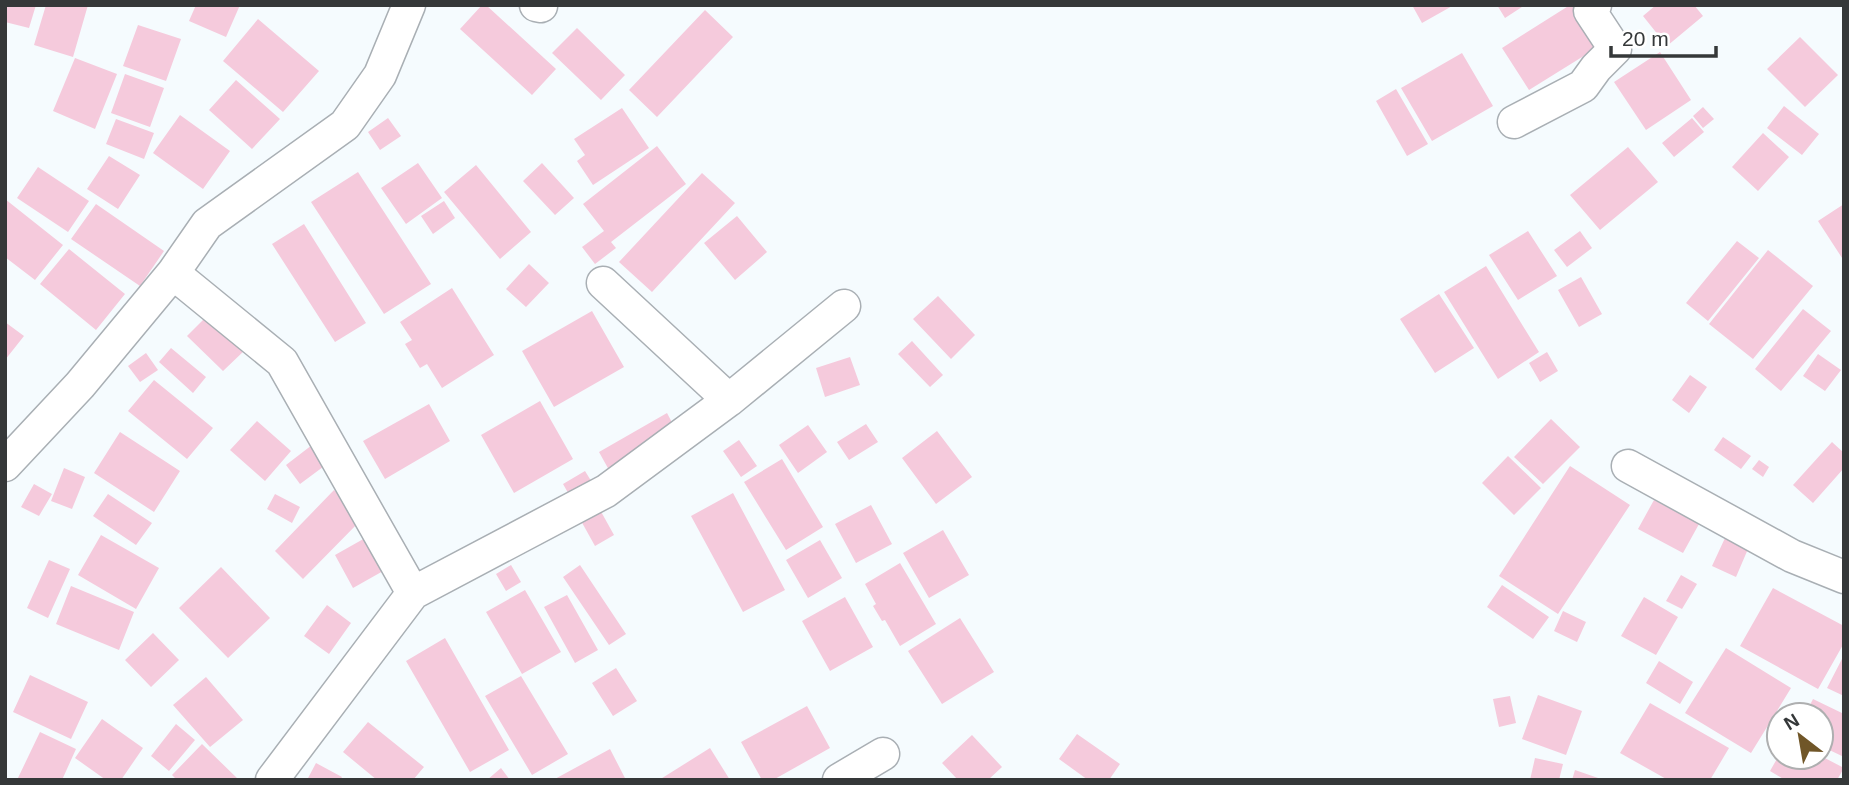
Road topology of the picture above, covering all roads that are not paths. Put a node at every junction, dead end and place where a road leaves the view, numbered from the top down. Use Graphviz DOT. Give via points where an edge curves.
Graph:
graph roads {
  1 [pos="409,5"];
  2 [pos="1595,5"];
  3 [pos="1514,122"];
  4 [pos="173,273"];
  5 [pos="603,283"];
  6 [pos="844,306"];
  7 [pos="729,400"];
  8 [pos="5,465"];
  9 [pos="1628,466"];
  10 [pos="1844,577"];
  11 [pos="413,593"];
  12 [pos="883,754"];
  13 [pos="272,780"];
  14 [pos="839,780"];
  1 -- 4 [label="street" via="380,75 345,125 207,224"];
  2 -- 3 [label="street" via="1590,11 1615,49 1583,86"];
  4 -- 8 [label="street" via="80,386"];
  4 -- 11 [label="street" via="282,362"];
  5 -- 7 [label="street"];
  6 -- 7 [label="street"];
  7 -- 11 [label="street" via="606,491"];
  9 -- 10 [label="street" via="1792,556"];
  11 -- 13 [label="street"];
  12 -- 14 [label="street"];
}
